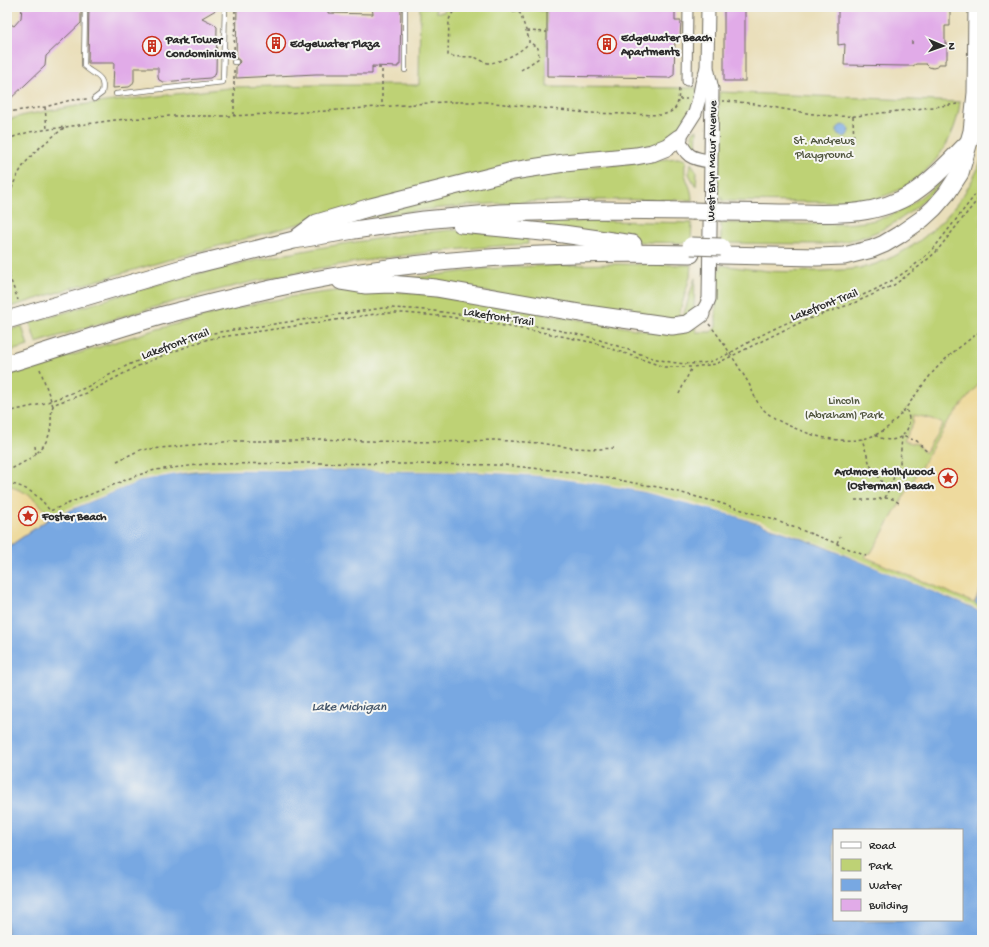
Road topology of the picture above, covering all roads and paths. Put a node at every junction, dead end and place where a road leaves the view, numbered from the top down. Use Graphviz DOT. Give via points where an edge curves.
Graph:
graph roads {
  1 [pos="85,7"];
  2 [pos="225,7"];
  3 [pos="234,7"];
  4 [pos="405,7"];
  5 [pos="457,7"];
  6 [pos="488,7"];
  7 [pos="688,7"];
  8 [pos="708,7"];
  9 [pos="977,7"];
  10 [pos="526,31"];
  11 [pos="547,32"];
  12 [pos="912,41"];
  13 [pos="529,42"];
  14 [pos="912,44"];
  15 [pos="372,68"];
  16 [pos="707,68"];
  17 [pos="405,70"];
  18 [pos="521,70"];
  19 [pos="687,80"];
  20 [pos="678,88"];
  21 [pos="116,94"];
  22 [pos="94,99"];
  23 [pos="721,101"];
  24 [pos="958,104"];
  25 [pos="45,107"];
  26 [pos="382,107"];
  27 [pos="7,112"];
  28 [pos="234,116"];
  29 [pos="853,116"];
  30 [pos="64,128"];
  31 [pos="47,129"];
  32 [pos="679,138"];
  33 [pos="7,139"];
  34 [pos="968,142"];
  35 [pos="854,146"];
  36 [pos="710,161"];
  37 [pos="982,186"];
  38 [pos="982,194"];
  39 [pos="7,206"];
  40 [pos="424,220"];
  41 [pos="294,240"];
  42 [pos="691,250"];
  43 [pos="7,260"];
  44 [pos="7,270"];
  45 [pos="10,276"];
  46 [pos="7,277"];
  47 [pos="325,278"];
  48 [pos="18,300"];
  49 [pos="701,314"];
  50 [pos="7,320"];
  51 [pos="982,330"];
  52 [pos="729,353"];
  53 [pos="732,357"];
  54 [pos="7,364"];
  55 [pos="692,367"];
  56 [pos="40,369"];
  57 [pos="679,394"];
  58 [pos="50,401"];
  59 [pos="53,406"];
  60 [pos="905,407"];
  61 [pos="7,412"];
  62 [pos="875,435"];
  63 [pos="902,436"];
  64 [pos="862,439"];
  65 [pos="35,446"];
  66 [pos="614,448"];
  67 [pos="928,452"];
  68 [pos="36,454"];
  69 [pos="116,461"];
  70 [pos="7,471"];
  71 [pos="7,483"];
  72 [pos="888,491"];
  73 [pos="885,498"];
  74 [pos="855,500"];
  75 [pos="899,503"];
  76 [pos="840,536"];
  77 [pos="837,543"];
  78 [pos="866,556"];
  1 -- 22 [label="lane" via="84,66 102,82 102,93"];
  2 -- 21 [label="lane" via="223,82"];
  3 -- 28 [label="path"];
  4 -- 17 [label="lane"];
  5 -- 13 [label="path" via="450,20 450,56 474,57 494,63 525,48"];
  6 -- 10 [label="path" via="520,13"];
  7 -- 19 [label="street"];
  8 -- 16 [label="main road, West Bryn Mawr Avenue"];
  9 -- 34 [label="highway" via="975,100 972,131"];
  10 -- 11 [label="path"];
  10 -- 13 [label="path"];
  12 -- 14 [label="path"];
  13 -- 18 [label="path" via="538,48 538,58"];
  15 -- 26 [label="path" via="382,68"];
  16 -- 32 [label="main road" via="695,114"];
  16 -- 36 [label="main road, West Bryn Mawr Avenue" via="712,89"];
  20 -- 26 [label="path" via="677,107 669,113 660,115 588,113 485,102 442,102"];
  22 -- 25 [label="path" via="71,100"];
  23 -- 29 [label="path" via="752,103 822,115"];
  24 -- 29 [label="path"];
  25 -- 27 [label="path"];
  25 -- 31 [label="path"];
  26 -- 28 [label="path"];
  28 -- 30 [label="path" via="138,118"];
  29 -- 35 [label="path"];
  30 -- 31 [label="path"];
  30 -- 39 [label="path" via="31,156 19,171"];
  31 -- 33 [label="path"];
  32 -- 36 [label="main road" via="689,156"];
  32 -- 41 [label="highway" via="667,147 652,153 513,171 371,207 317,223"];
  34 -- 40 [label="highway, bridge" via="928,182 913,193 880,208 859,212 834,214 598,210 474,215"];
  34 -- 42 [label="highway" via="960,172 947,193 922,219 872,249 844,256 817,257"];
  36 -- 49 [label="main road, West Bryn Mawr Avenue" via="709,298"];
  37 -- 52 [label="path, Lakefront Trail" via="934,248 903,273 883,285 786,324"];
  38 -- 53 [label="path, Lakefront Trail" via="936,252 894,285 794,325"];
  40 -- 41 [label="highway"];
  40 -- 42 [label="highway"];
  41 -- 50 [label="highway" via="193,264"];
  42 -- 47 [label="highway" via="528,255 414,265"];
  43 -- 45 [label="path"];
  44 -- 45 [label="path"];
  45 -- 46 [label="path"];
  45 -- 48 [label="path"];
  47 -- 49 [label="highway" via="366,285 390,284 436,288 662,325 683,325"];
  47 -- 54 [label="highway" via="163,316"];
  49 -- 52 [label="path" via="720,337"];
  51 -- 60 [label="path" via="941,363"];
  52 -- 53 [label="path"];
  52 -- 58 [label="path, Lakefront Trail" via="704,363 663,362 591,338 544,328 442,312 383,308 206,334 128,365 85,388"];
  53 -- 55 [label="path, Lakefront Trail" via="716,364"];
  53 -- 64 [label="path" via="759,404 770,415 820,437 845,441"];
  55 -- 57 [label="path"];
  55 -- 59 [label="path, Lakefront Trail" via="664,367 595,343 516,327 450,317 382,313 208,339 138,366 87,393 57,402"];
  56 -- 58 [label="path"];
  58 -- 59 [label="path"];
  58 -- 61 [label="path, Lakefront Trail"];
  59 -- 68 [label="path" via="49,435"];
  60 -- 62 [label="path" via="888,427"];
  60 -- 63 [label="path" via="910,420"];
  62 -- 63 [label="path" via="882,440 890,441"];
  62 -- 64 [label="path"];
  63 -- 67 [label="path" via="917,441"];
  63 -- 72 [label="path" via="900,463"];
  64 -- 72 [label="path" via="870,465"];
  65 -- 68 [label="path"];
  66 -- 69 [label="path" via="573,448 494,440 234,441 140,450"];
  68 -- 70 [label="path"];
  71 -- 77 [label="path" via="28,490 50,511 135,476 155,470 199,464 504,466 578,473 663,488 774,520"];
  72 -- 73 [label="path"];
  73 -- 74 [label="path"];
  73 -- 75 [label="path"];
  76 -- 77 [label="path"];
  77 -- 78 [label="path"];
}
